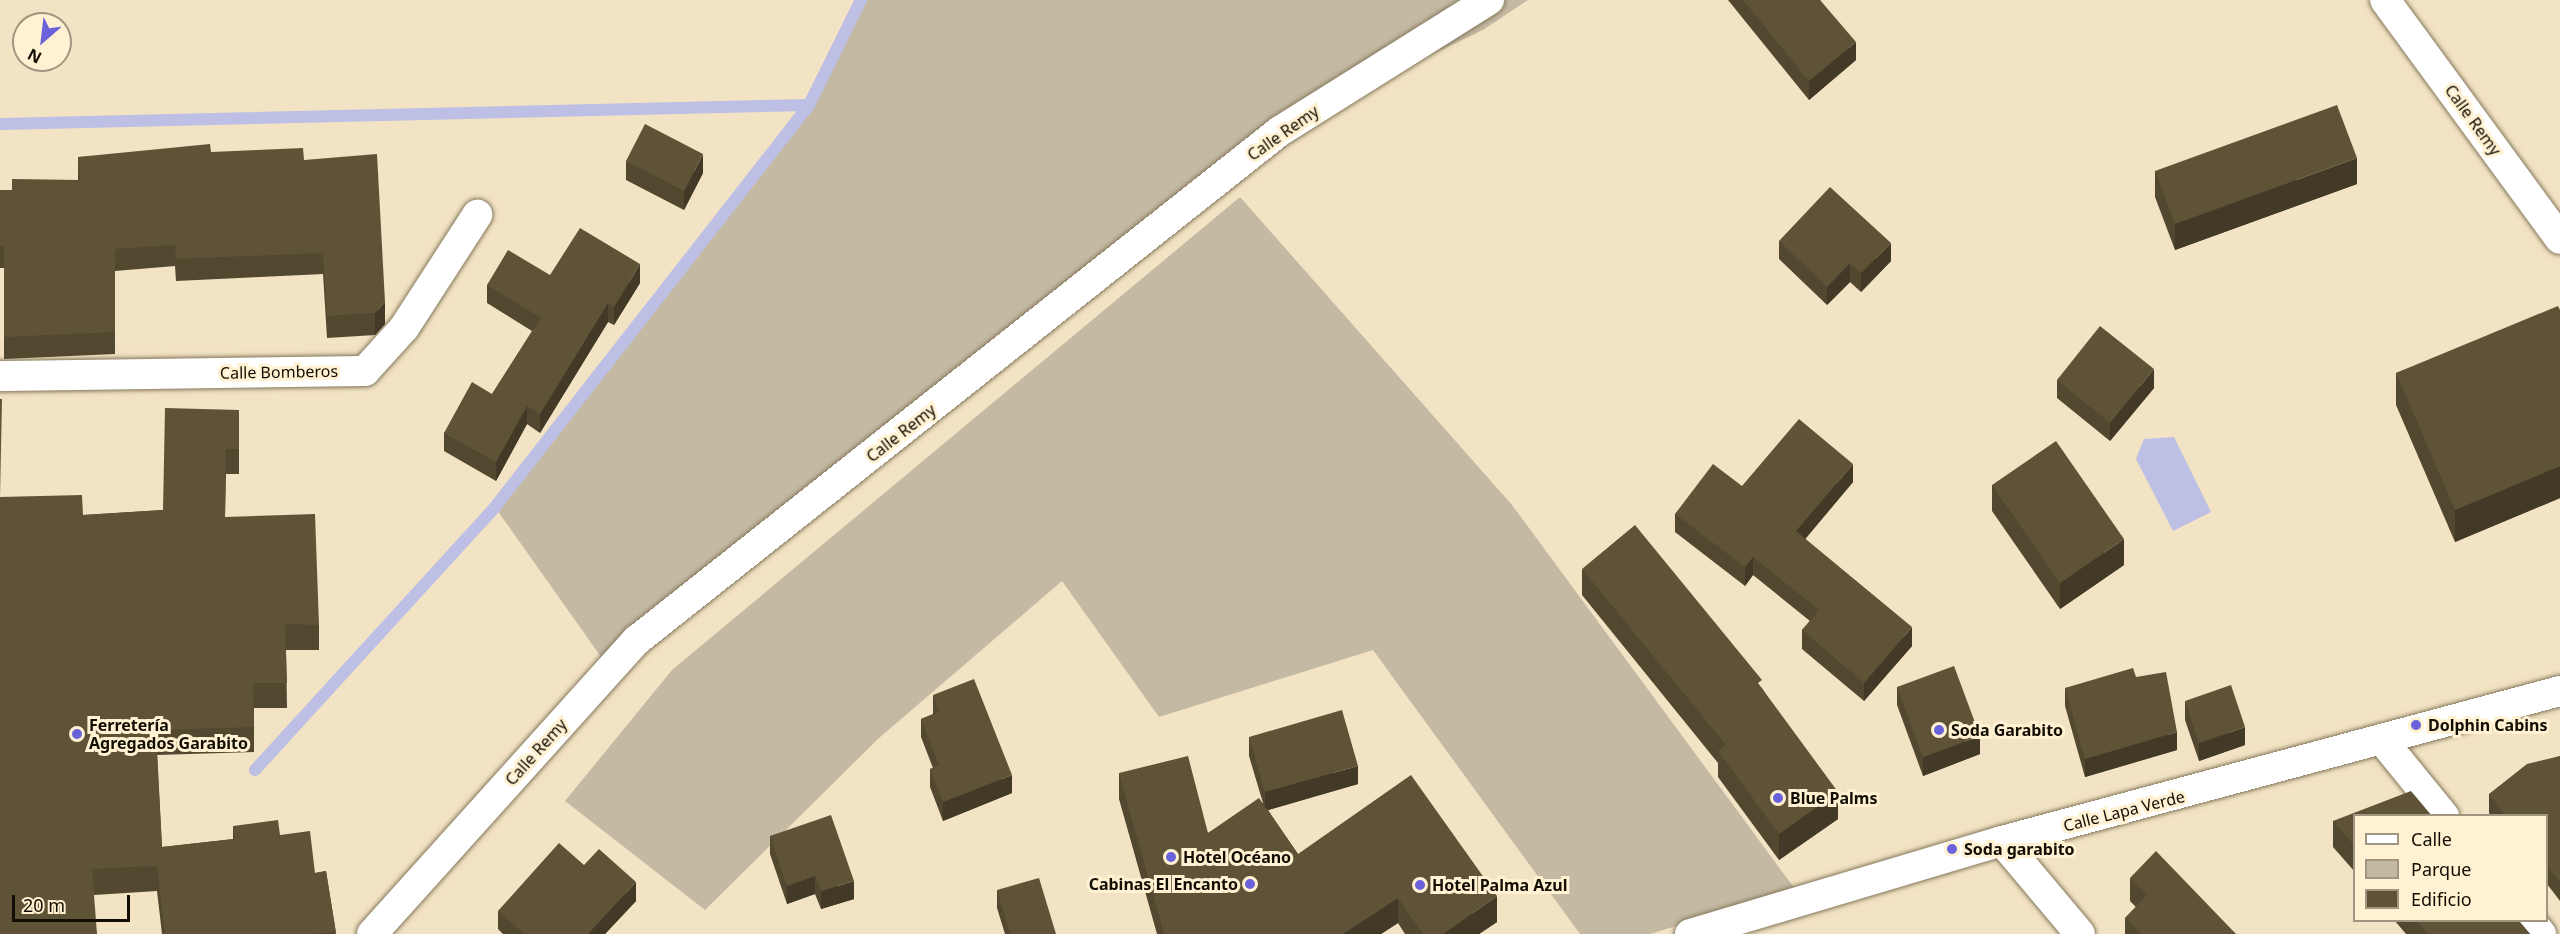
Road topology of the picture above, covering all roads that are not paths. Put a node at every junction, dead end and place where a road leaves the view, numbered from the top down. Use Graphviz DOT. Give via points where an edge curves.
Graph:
graph roads {
  1 [pos="1489,0"];
  2 [pos="2385,0"];
  3 [pos="477,215"];
  4 [pos="2560,239"];
  5 [pos="0,376"];
  6 [pos="2560,691"];
  7 [pos="2383,741"];
  8 [pos="2442,814"];
  9 [pos="2002,842"];
  10 [pos="2531,922"];
  11 [pos="372,934"];
  12 [pos="1690,934"];
  13 [pos="2080,934"];
  14 [pos="2541,934"];
  1 -- 11 [label="street, Calle Remy" via="1280,131 637,639"];
  2 -- 4 [label="street, Calle Remy"];
  3 -- 5 [label="street, Calle Bomberos" via="404,328 365,371"];
  6 -- 7 [label="street, Calle Lapa Verde"];
  7 -- 8 [label="street"];
  7 -- 9 [label="street, Calle Lapa Verde"];
  9 -- 12 [label="street, Calle Lapa Verde"];
  9 -- 13 [label="street"];
  10 -- 14 [label="street"];
}
